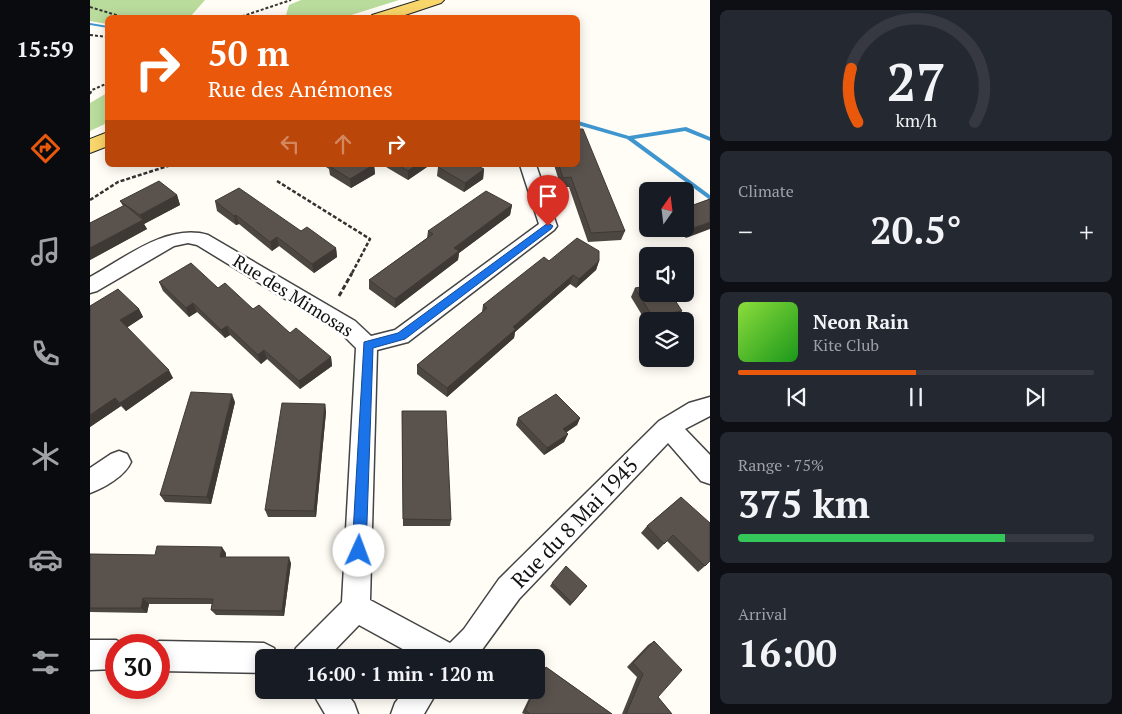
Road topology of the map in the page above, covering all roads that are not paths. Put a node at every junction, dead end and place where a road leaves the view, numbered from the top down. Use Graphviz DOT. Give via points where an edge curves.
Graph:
graph roads {
  1 [pos="436,0"];
  2 [pos="388,15"];
  3 [pos="105,140"];
  4 [pos="90,147"];
  5 [pos="529,167"];
  6 [pos="90,286"];
  7 [pos="368,345"];
  8 [pos="710,406"];
  9 [pos="667,428"];
  10 [pos="119,462"];
  11 [pos="710,473"];
  12 [pos="90,482"];
  13 [pos="356,608"];
  14 [pos="315,649"];
  15 [pos="432,649"];
  16 [pos="465,649"];
  17 [pos="90,655"];
  18 [pos="105,655"];
  19 [pos="170,656"];
  20 [pos="255,658"];
  21 [pos="332,699"];
  22 [pos="417,699"];
  23 [pos="343,714"];
  24 [pos="406,714"];
  1 -- 2 [label="main road"];
  3 -- 4 [label="main road"];
  5 -- 7 [label="street" via="548,226 401,336"];
  6 -- 7 [label="street, Rue des Mimosas" via="169,241 188,237 202,239 348,327"];
  7 -- 13 [label="street, Rue des Mimosas"];
  8 -- 9 [label="street, Rue du 8 Mai 1945"];
  9 -- 11 [label="street"];
  9 -- 16 [label="street, Rue du 8 Mai 1945" via="509,589"];
  10 -- 12 [label="street"];
  13 -- 14 [label="street"];
  13 -- 15 [label="street"];
  17 -- 18 [label="street"];
  19 -- 20 [label="street"];
  21 -- 23 [label="street"];
  22 -- 24 [label="street"];
}
